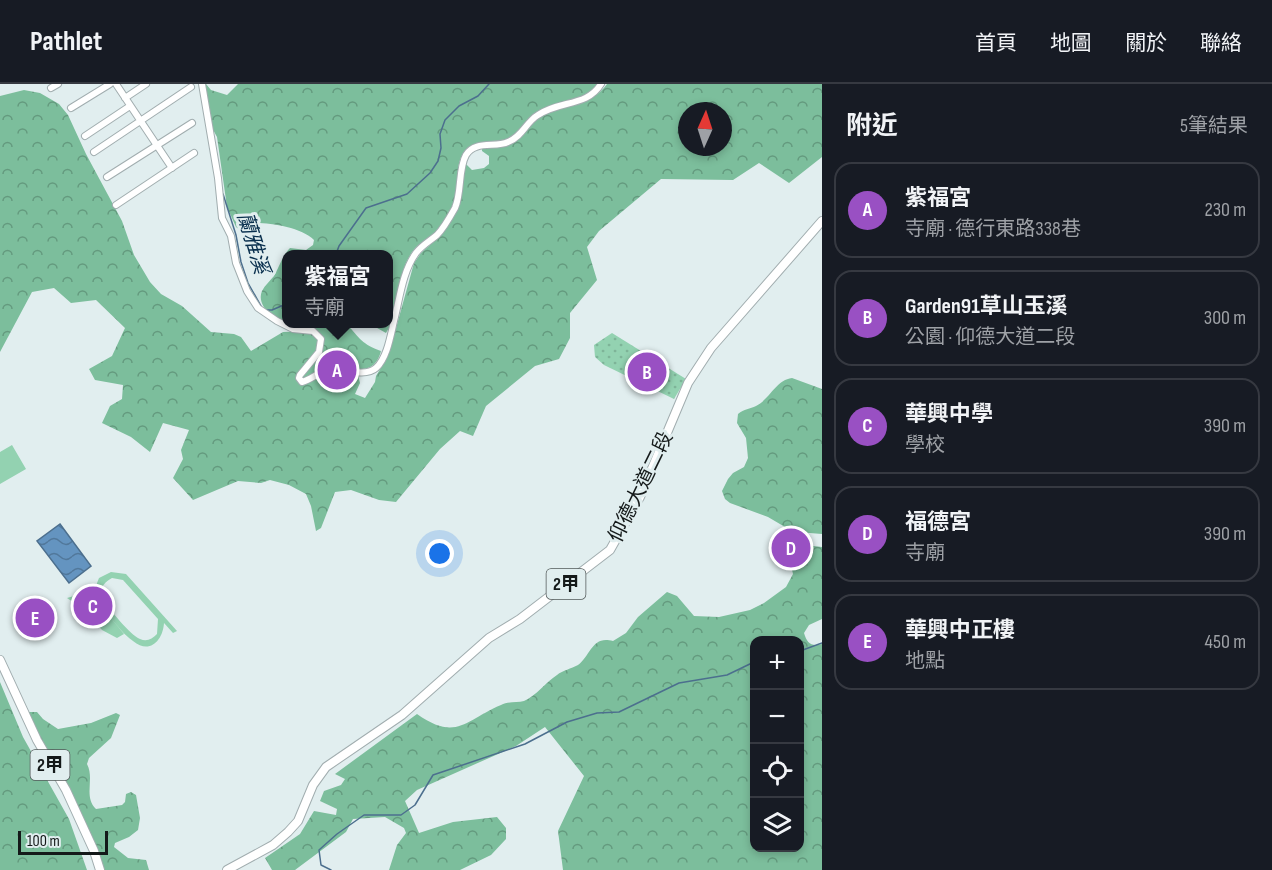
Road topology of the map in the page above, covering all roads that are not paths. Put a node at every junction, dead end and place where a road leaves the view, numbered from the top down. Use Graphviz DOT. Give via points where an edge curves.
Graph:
graph roads {
  1 [pos="58,84"];
  2 [pos="110,84"];
  3 [pos="116,84"];
  4 [pos="146,84"];
  5 [pos="202,84"];
  6 [pos="602,84"];
  7 [pos="191,87"];
  8 [pos="51,88"];
  9 [pos="125,98"];
  10 [pos="130,106"];
  11 [pos="71,108"];
  12 [pos="140,121"];
  13 [pos="192,123"];
  14 [pos="85,136"];
  15 [pos="157,145"];
  16 [pos="94,152"];
  17 [pos="194,153"];
  18 [pos="172,168"];
  19 [pos="107,177"];
  20 [pos="116,205"];
  21 [pos="822,221"];
  22 [pos="282,324"];
  23 [pos="393,324"];
  24 [pos="291,328"];
  25 [pos="392,328"];
  26 [pos="0,660"];
  27 [pos="100,870"];
  28 [pos="227,870"];
  1 -- 8 [label="street"];
  2 -- 11 [label="street"];
  3 -- 9 [label="street"];
  4 -- 9 [label="street"];
  5 -- 22 [label="street" via="222,218 231,236 236,263 246,291 258,308"];
  6 -- 23 [label="street" via="590,98 538,114 521,135 507,143 477,147 466,156 456,205 442,230 421,246 409,265"];
  7 -- 12 [label="street"];
  9 -- 10 [label="street"];
  10 -- 12 [label="street"];
  10 -- 14 [label="street"];
  12 -- 15 [label="street"];
  12 -- 16 [label="street"];
  13 -- 15 [label="street"];
  15 -- 18 [label="street"];
  15 -- 19 [label="street"];
  17 -- 18 [label="street"];
  18 -- 20 [label="street"];
  21 -- 28 [label="main road, 仰德大道二段 / 2甲" via="711,348 688,383 640,497 609,550 520,619 489,638 402,715 326,767 298,821 288,832 273,845"];
  24 -- 25 [label="street" via="320,336 321,348 300,375 301,381 329,370 375,369"];
  26 -- 27 [label="main road, 2甲" via="37,740 66,790"];
}
